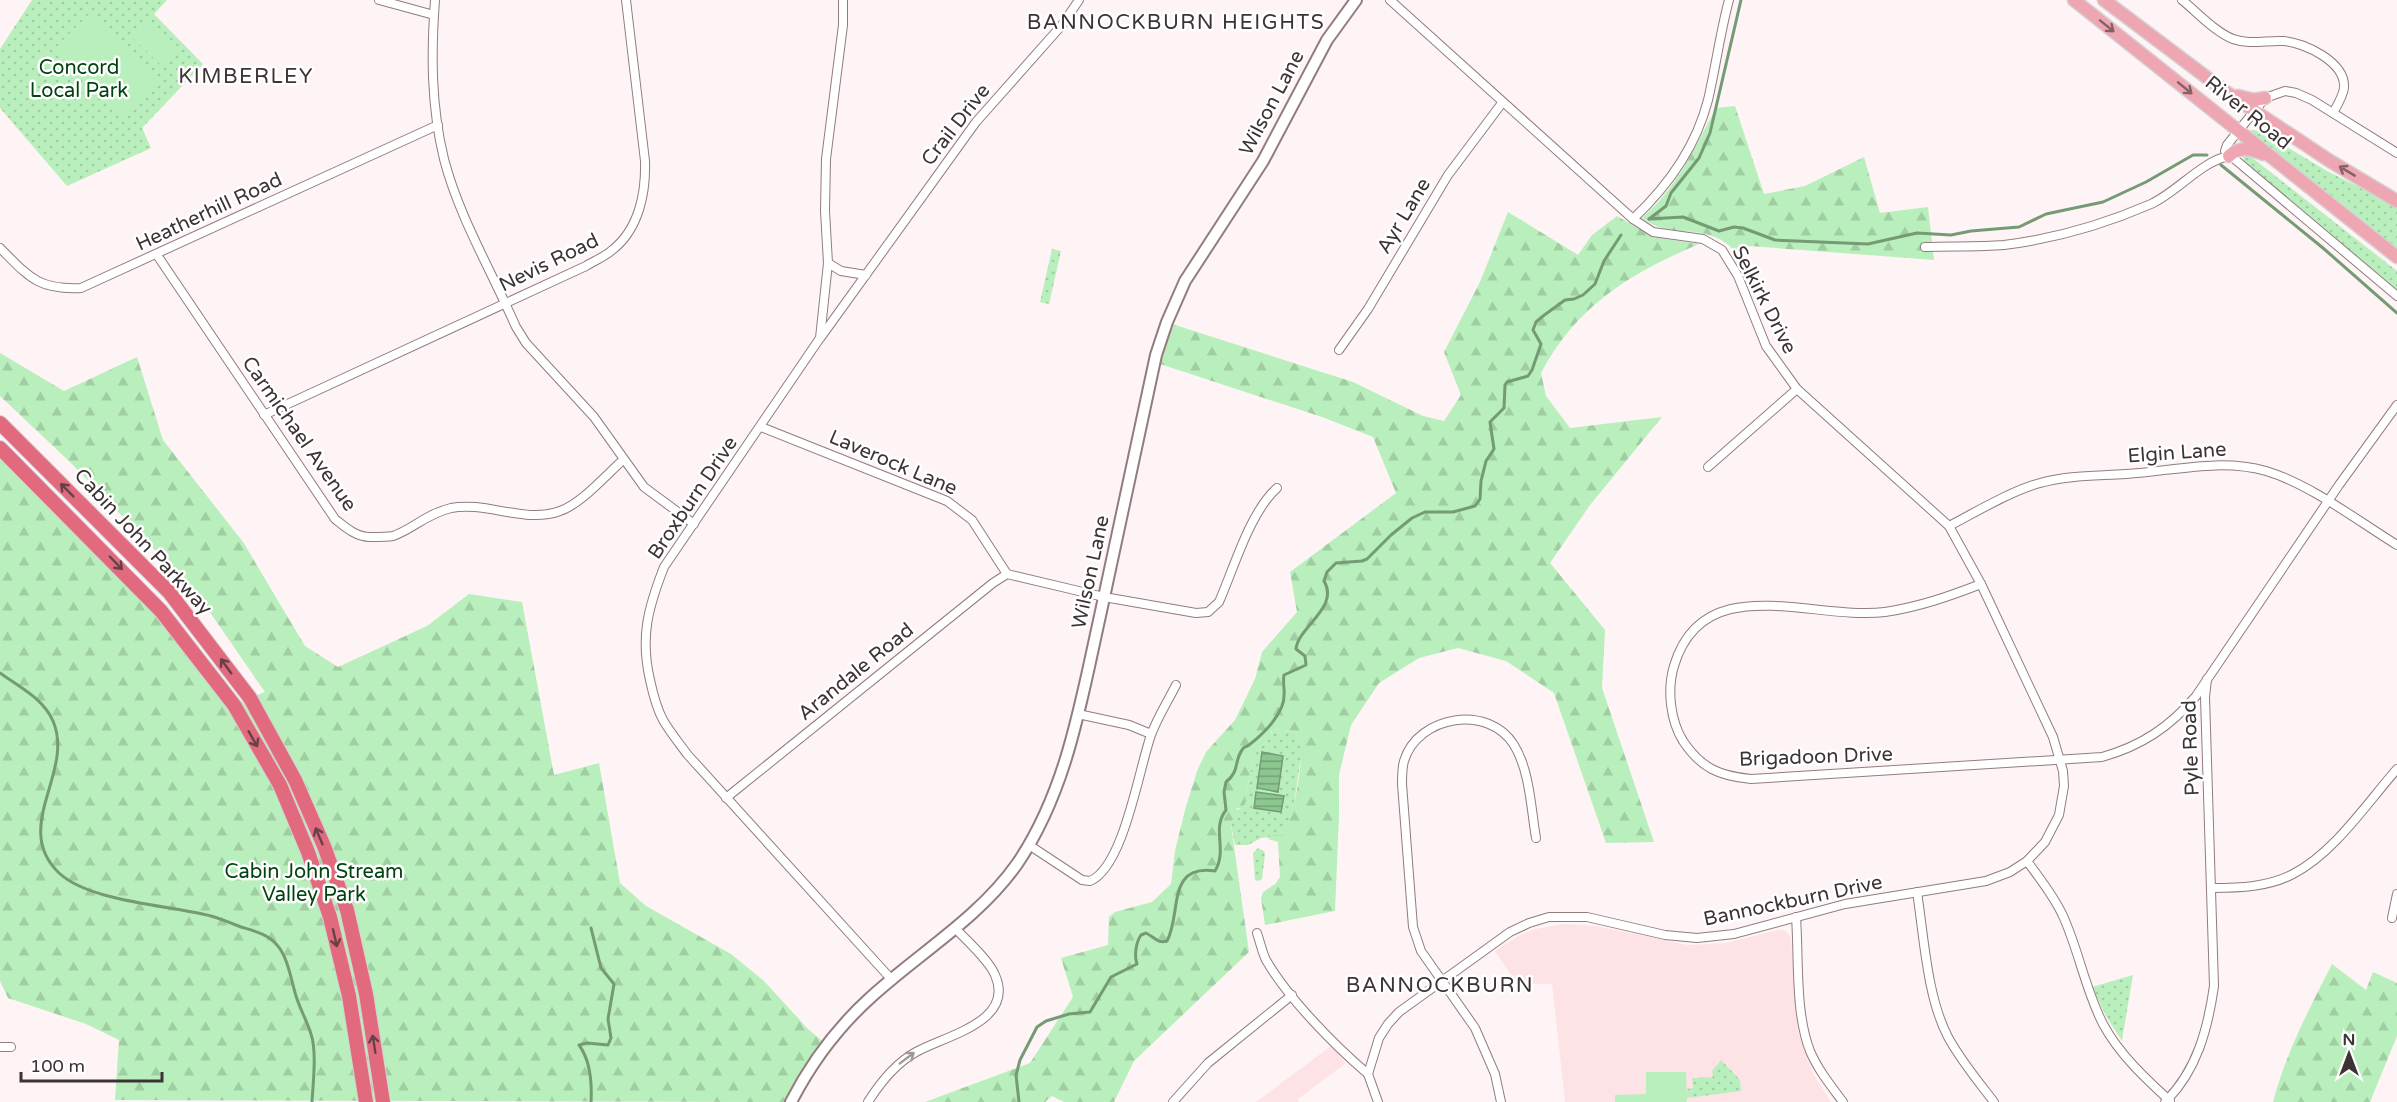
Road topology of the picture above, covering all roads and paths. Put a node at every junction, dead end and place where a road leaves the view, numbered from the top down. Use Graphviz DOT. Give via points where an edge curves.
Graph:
graph roads {
  1 [pos="379,0"];
  2 [pos="435,0"];
  3 [pos="626,0"];
  4 [pos="843,0"];
  5 [pos="1079,0"];
  6 [pos="1356,0"];
  7 [pos="1390,0"];
  8 [pos="1730,0"];
  9 [pos="2074,0"];
  10 [pos="2104,0"];
  11 [pos="2182,0"];
  12 [pos="434,15"];
  13 [pos="2226,92"];
  14 [pos="2265,98"];
  15 [pos="1502,103"];
  16 [pos="2254,111"];
  17 [pos="2333,113"];
  18 [pos="438,125"];
  19 [pos="2238,131"];
  20 [pos="2397,153"];
  21 [pos="2229,156"];
  22 [pos="2270,156"];
  23 [pos="2397,201"];
  24 [pos="1634,219"];
  25 [pos="1925,247"];
  26 [pos="0,248"];
  27 [pos="157,255"];
  28 [pos="2397,257"];
  29 [pos="828,263"];
  30 [pos="866,275"];
  31 [pos="2397,296"];
  32 [pos="505,303"];
  33 [pos="820,338"];
  34 [pos="1339,350"];
  35 [pos="1797,389"];
  36 [pos="2397,405"];
  37 [pos="264,415"];
  38 [pos="0,423"];
  39 [pos="761,427"];
  40 [pos="0,448"];
  41 [pos="623,460"];
  42 [pos="1708,467"];
  43 [pos="1277,488"];
  44 [pos="2329,502"];
  45 [pos="694,524"];
  46 [pos="1949,526"];
  47 [pos="2397,546"];
  48 [pos="1007,574"];
  49 [pos="1981,584"];
  50 [pos="1104,597"];
  51 [pos="2207,678"];
  52 [pos="1176,685"];
  53 [pos="1078,714"];
  54 [pos="1151,734"];
  55 [pos="2061,760"];
  56 [pos="2397,769"];
  57 [pos="726,798"];
  58 [pos="1536,838"];
  59 [pos="1029,845"];
  60 [pos="2027,861"];
  61 [pos="2212,888"];
  62 [pos="1917,892"];
  63 [pos="2397,894"];
  64 [pos="1796,917"];
  65 [pos="2392,918"];
  66 [pos="956,928"];
  67 [pos="1257,933"];
  68 [pos="892,980"];
  69 [pos="1442,981"];
  70 [pos="1292,995"];
  71 [pos="0,1047"];
  72 [pos="11,1047"];
  73 [pos="1368,1074"];
  74 [pos="2168,1101"];
  75 [pos="366,1102"];
  76 [pos="383,1102"];
  77 [pos="791,1102"];
  78 [pos="868,1102"];
  79 [pos="1173,1102"];
  80 [pos="1378,1102"];
  81 [pos="1501,1102"];
  82 [pos="1843,1102"];
  83 [pos="1994,1102"];
  1 -- 12 [label="street"];
  2 -- 12 [label="street"];
  3 -- 32 [label="street, Nevis Road" via="646,185 633,226 612,251"];
  4 -- 29 [label="street, Broxburn Drive" via="826,159"];
  5 -- 30 [label="street, Crail Drive" via="1062,25 976,122"];
  6 -- 50 [label="main road, Wilson Lane" via="1327,40 1263,160 1185,280 1171,312 1156,355"];
  7 -- 15 [label="street, Selkirk Drive"];
  8 -- 24 [label="street" via="1708,101 1693,144 1656,198"];
  9 -- 19 [label="main road, River Road, one-way"];
  10 -- 13 [label="main road, River Road"];
  11 -- 17 [label="street" via="2234,39 2297,43 2331,63 2340,70 2344,90"];
  12 -- 18 [label="street" via="431,67"];
  13 -- 14 [label="main road" via="2243,98"];
  13 -- 16 [label="main road, River Road"];
  14 -- 16 [label="street"];
  14 -- 17 [label="street" via="2285,91 2296,93"];
  15 -- 24 [label="street, Selkirk Drive"];
  15 -- 34 [label="street, Ayr Lane" via="1448,175"];
  16 -- 19 [label="street"];
  23 -- 16 [label="main road, River Road, one-way"];
  17 -- 20 [label="street"];
  18 -- 27 [label="street, Heatherhill Road"];
  18 -- 32 [label="street" via="457,199"];
  19 -- 21 [label="street" via="2225,148"];
  19 -- 22 [label="main road, River Road"];
  21 -- 22 [label="main road" via="2244,149"];
  21 -- 25 [label="street" via="2215,160 2152,203 2096,224 2003,245"];
  21 -- 31 [label="street"];
  22 -- 28 [label="main road, River Road"];
  24 -- 35 [label="street, Selkirk Drive" via="1653,232 1702,239 1722,249 1738,276 1766,346"];
  26 -- 27 [label="street, Heatherhill Road" via="26,274 46,286 61,289 81,288"];
  27 -- 37 [label="street, Carmichael Avenue"];
  29 -- 30 [label="street" via="841,271"];
  29 -- 33 [label="street, Broxburn Drive"];
  30 -- 33 [label="street, Crail Drive"];
  32 -- 37 [label="street, Nevis Road"];
  32 -- 41 [label="street" via="526,343 594,417"];
  33 -- 39 [label="street, Broxburn Drive"];
  35 -- 42 [label="street"];
  35 -- 46 [label="street, Selkirk Drive"];
  36 -- 44 [label="street, Pyle Road"];
  37 -- 41 [label="street, Carmichael Avenue" via="335,519 350,531 368,537 393,536 430,514 453,508 539,515 557,512 569,507"];
  76 -- 38 [label="highway, Cabin John Parkway, one-way" via="366,994 347,910 290,769 250,698 169,592"];
  39 -- 45 [label="street, Broxburn Drive"];
  39 -- 48 [label="street, Laverock Lane" via="947,501 972,520"];
  40 -- 75 [label="highway, Cabin John Parkway, one-way" via="161,611 234,705 280,785 330,917 349,996"];
  41 -- 45 [label="street" via="644,487"];
  43 -- 50 [label="street" via="1258,511 1219,602 1208,612"];
  44 -- 46 [label="street, Elgin Lane" via="2269,472 2218,464 2039,483"];
  44 -- 47 [label="street, Elgin Lane"];
  44 -- 51 [label="street, Pyle Road"];
  45 -- 57 [label="street, Broxburn Drive" via="664,567 651,599 645,630 646,662 663,719 687,754"];
  46 -- 49 [label="street, Selkirk Drive"];
  48 -- 50 [label="street"];
  48 -- 57 [label="street, Arandale Road"];
  49 -- 55 [label="street, Selkirk Drive"];
  49 -- 55 [label="street, Brigadoon Drive" via="1940,600 1884,612 1840,613 1755,604 1727,609 1690,633 1678,651 1670,679 1671,706 1681,738 1695,759 1717,773 1751,779"];
  50 -- 53 [label="main road, Wilson Lane"];
  51 -- 55 [label="street, Brigadoon Drive" via="2184,711 2143,741 2102,757"];
  51 -- 61 [label="street, Pyle Road"];
  52 -- 54 [label="street"];
  53 -- 54 [label="street"];
  53 -- 59 [label="main road, Wilson Lane" via="1056,791"];
  54 -- 59 [label="street" via="1126,825 1104,872 1090,881 1082,880"];
  55 -- 60 [label="street, Bannockburn Drive" via="2064,786 2059,815 2045,842"];
  56 -- 61 [label="street" via="2332,844 2293,874 2244,888"];
  57 -- 68 [label="street, Broxburn Drive"];
  58 -- 69 [label="street" via="1522,760 1502,732 1484,722 1457,719 1434,726 1415,742 1404,761 1402,784 1413,927 1421,951"];
  59 -- 66 [label="main road, Wilson Lane" via="1016,866"];
  60 -- 62 [label="street, Bannockburn Drive" via="1986,881"];
  60 -- 74 [label="street" via="2063,915 2088,992 2104,1026 2130,1062"];
  61 -- 74 [label="street, Pyle Road" via="2214,986 2210,1017 2194,1061"];
  62 -- 64 [label="street, Bannockburn Drive"];
  62 -- 83 [label="street" via="1940,1017 1967,1068"];
  63 -- 65 [label="street"];
  64 -- 69 [label="street, Bannockburn Drive" via="1734,934 1697,938 1665,935 1587,917 1550,917 1510,932"];
  64 -- 82 [label="street" via="1802,1012 1808,1043 1819,1069"];
  66 -- 68 [label="main road, Wilson Lane"];
  78 -- 66 [label="street, one-way" via="899,1064 915,1052 975,1025 997,1003 999,986 994,973"];
  67 -- 70 [label="street" via="1264,957"];
  68 -- 77 [label="main road, Wilson Lane" via="844,1023 806,1072"];
  69 -- 73 [label="street, Bannockburn Drive" via="1388,1024 1379,1038"];
  69 -- 81 [label="street" via="1475,1028 1495,1074"];
  70 -- 73 [label="street" via="1337,1047"];
  70 -- 79 [label="street" via="1208,1064"];
  71 -- 72 [label="street"];
  73 -- 80 [label="street"];
}
